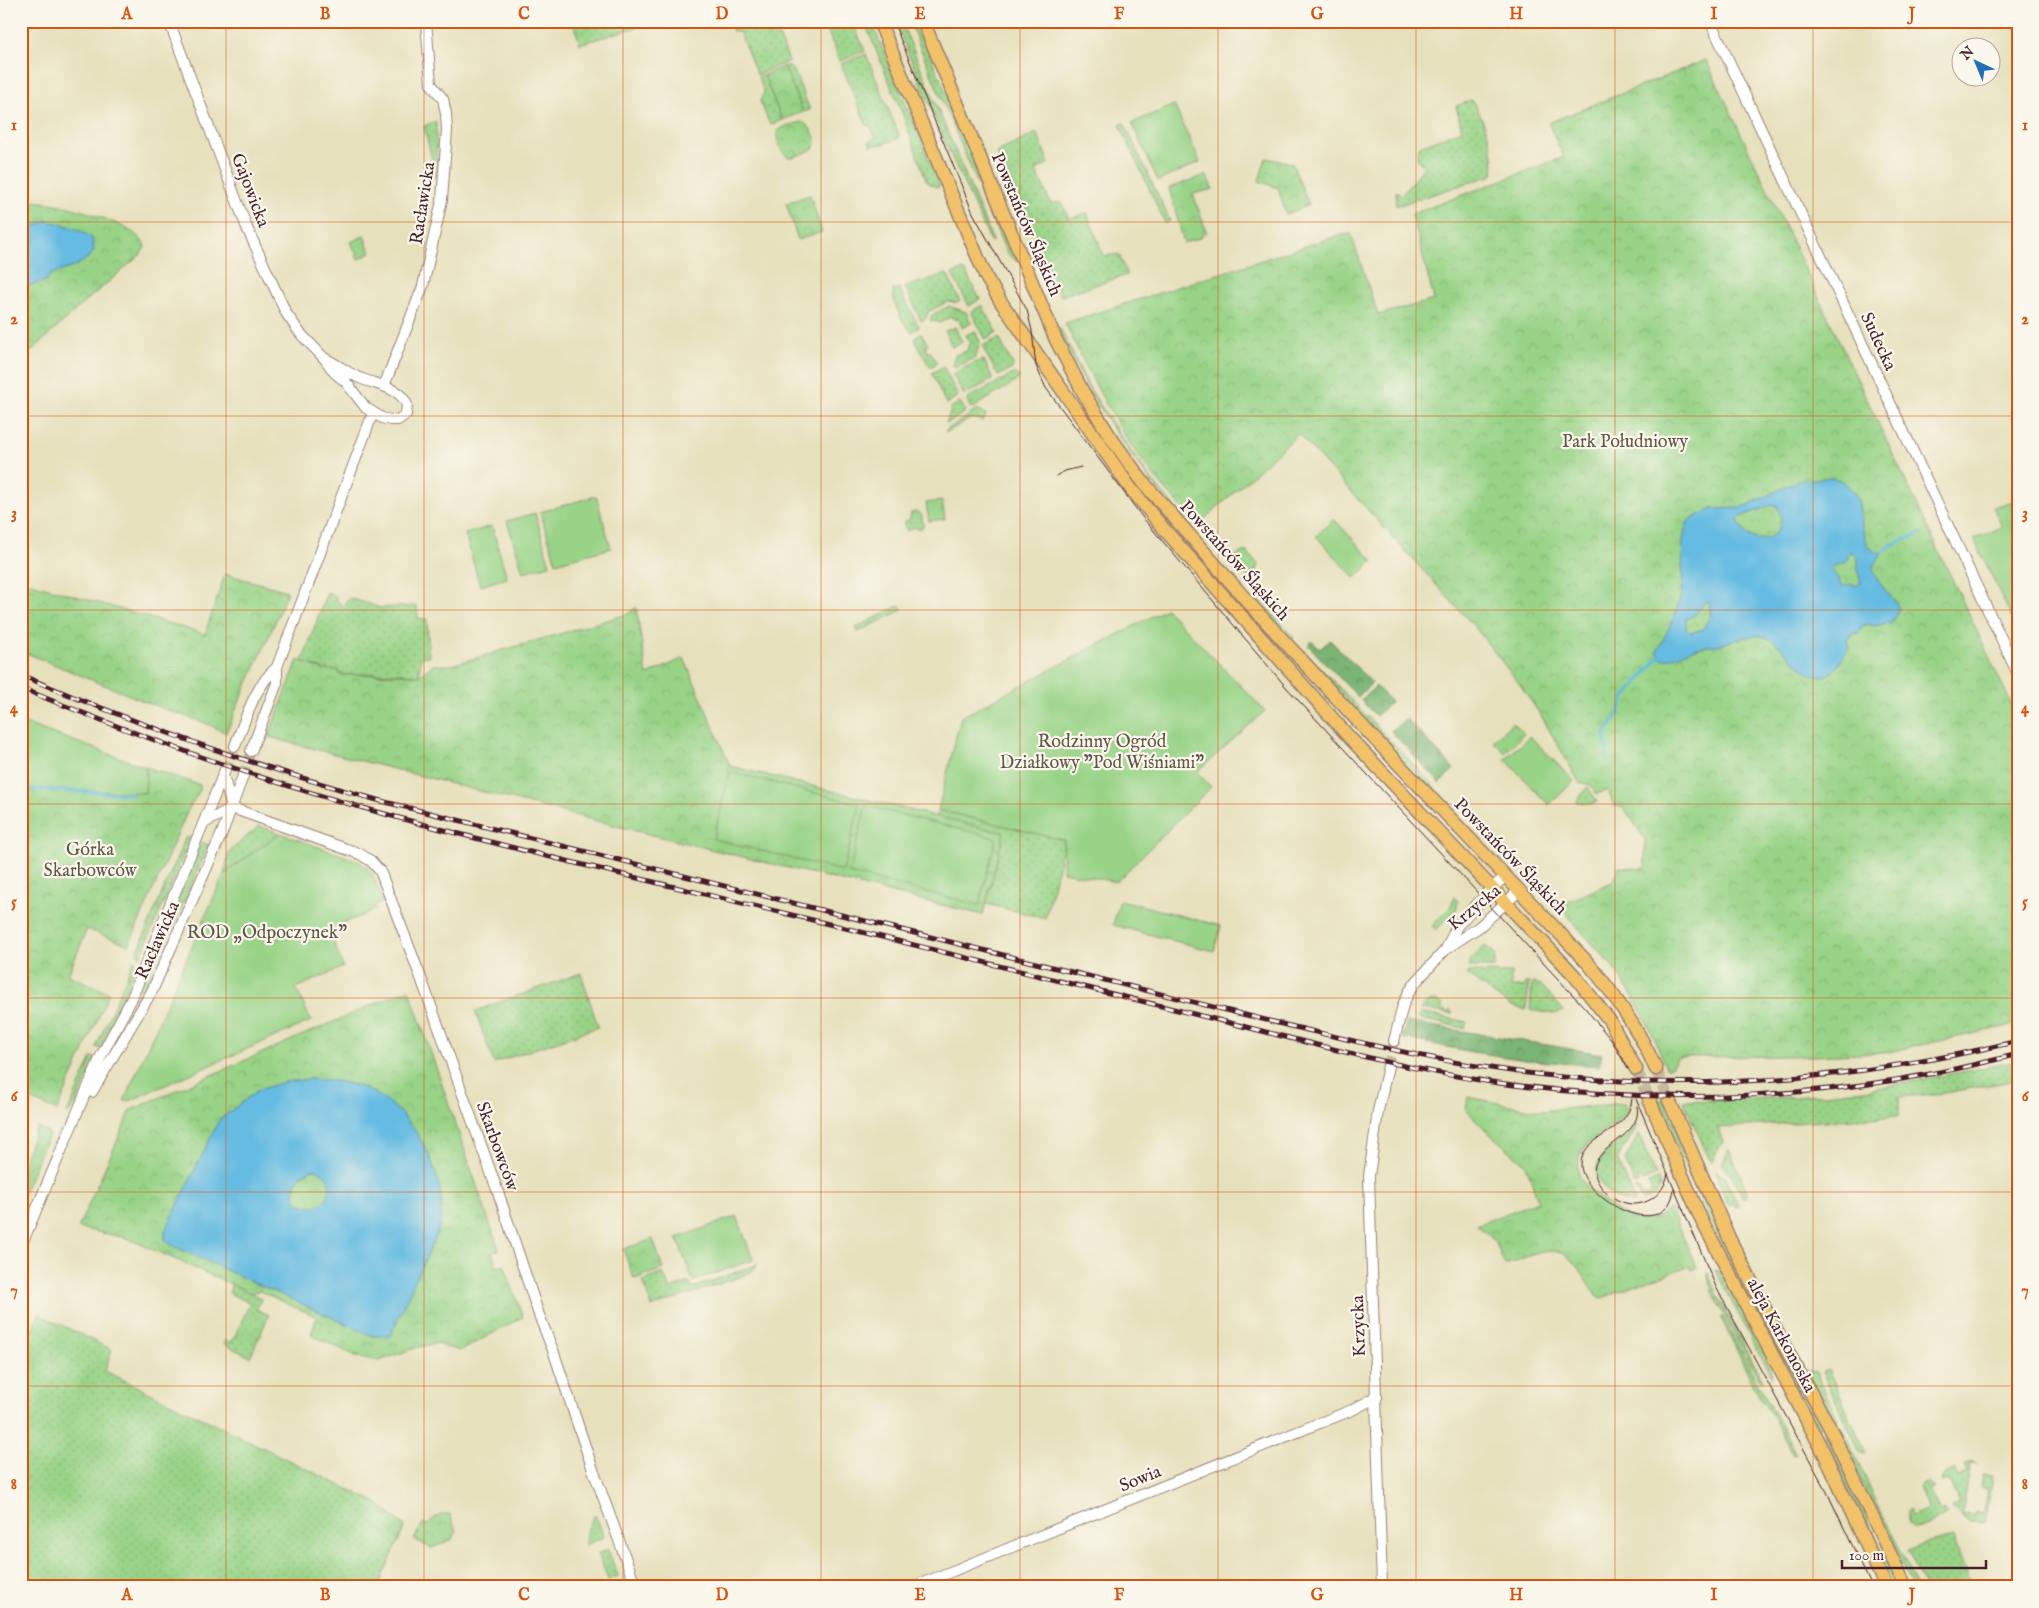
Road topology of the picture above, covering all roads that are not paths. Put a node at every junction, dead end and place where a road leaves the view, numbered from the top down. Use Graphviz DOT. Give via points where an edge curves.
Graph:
graph roads {
  1 [pos="169,21"];
  2 [pos="426,21"];
  3 [pos="879,21"];
  4 [pos="922,21"];
  5 [pos="1710,21"];
  6 [pos="324,358"];
  7 [pos="363,380"];
  8 [pos="384,386"];
  9 [pos="354,393"];
  10 [pos="373,413"];
  11 [pos="277,667"];
  12 [pos="2018,674"];
  13 [pos="235,746"];
  14 [pos="252,751"];
  15 [pos="243,776"];
  16 [pos="232,808"];
  17 [pos="204,823"];
  18 [pos="1506,876"];
  19 [pos="1491,888"];
  20 [pos="1520,890"];
  21 [pos="1505,904"];
  22 [pos="1447,948"];
  23 [pos="118,1023"];
  24 [pos="128,1033"];
  25 [pos="1394,1041"];
  26 [pos="1388,1066"];
  27 [pos="1636,1069"];
  28 [pos="1656,1070"];
  29 [pos="1649,1100"];
  30 [pos="1669,1100"];
  31 [pos="81,1107"];
  32 [pos="21,1246"];
  33 [pos="1377,1397"];
  34 [pos="636,1587"];
  35 [pos="914,1587"];
  36 [pos="1382,1587"];
  37 [pos="1886,1587"];
  38 [pos="1906,1587"];
  1 -- 6 [label="street, Gajowicka" via="273,288 296,328"];
  2 -- 8 [label="street, Racławicka" via="431,84 443,99 447,130 442,200 423,286"];
  3 -- 19 [label="main road, Powstańców Śląskich" via="986,277 1085,425 1164,529 1350,738"];
  4 -- 18 [label="main road, Powstańców Śląskich" via="1056,340 1111,438 1142,482 1180,526 1368,732"];
  5 -- 12 [label="street, Sudecka"];
  6 -- 7 [label="street, Gajowicka"];
  6 -- 9 [label="street, Gajowicka"];
  7 -- 8 [label="street, Gajowicka"];
  7 -- 9 [label="street"];
  8 -- 10 [label="street, Gajowicka" via="406,400 407,412 391,420"];
  9 -- 10 [label="street, Gajowicka"];
  10 -- 11 [label="street"];
  11 -- 13 [label="street" via="266,677 251,705"];
  11 -- 14 [label="street" via="277,683"];
  15 -- 16 [label="street, Racławicka"];
  16 -- 17 [label="street"];
  16 -- 17 [label="street, Racławicka" via="225,773"];
  16 -- 24 [label="street, Racławicka" via="152,992"];
  16 -- 34 [label="street, Skarbowców" via="360,854 372,861 383,875"];
  17 -- 23 [label="street, Racławicka" via="131,1000"];
  18 -- 19 [label="street, Krzycka"];
  18 -- 20 [label="main road, Powstańców Śląskich"];
  19 -- 21 [label="main road, Powstańców Śląskich"];
  19 -- 22 [label="street, Krzycka" via="1457,926"];
  20 -- 21 [label="street, Krzycka"];
  20 -- 28 [label="main road, Powstańców Śląskich" via="1615,995"];
  21 -- 22 [label="street, Krzycka" via="1479,927"];
  21 -- 27 [label="main road, Powstańców Śląskich" via="1574,974 1606,1016"];
  22 -- 25 [label="street, Krzycka" via="1409,992"];
  23 -- 24 [label="street" via="120,1030"];
  23 -- 31 [label="street, Racławicka"];
  24 -- 31 [label="street, Racławicka"];
  26 -- 33 [label="street, Krzycka" via="1369,1176"];
  29 -- 37 [label="main road, aleja Karkonoska" via="1702,1220 1824,1453"];
  30 -- 38 [label="main road, aleja Karkonoska" via="1729,1238 1777,1334 1827,1423"];
  31 -- 32 [label="street, Racławicka"];
  33 -- 35 [label="street, Sowia" via="1352,1410"];
  33 -- 36 [label="street, Krzycka"];
}
